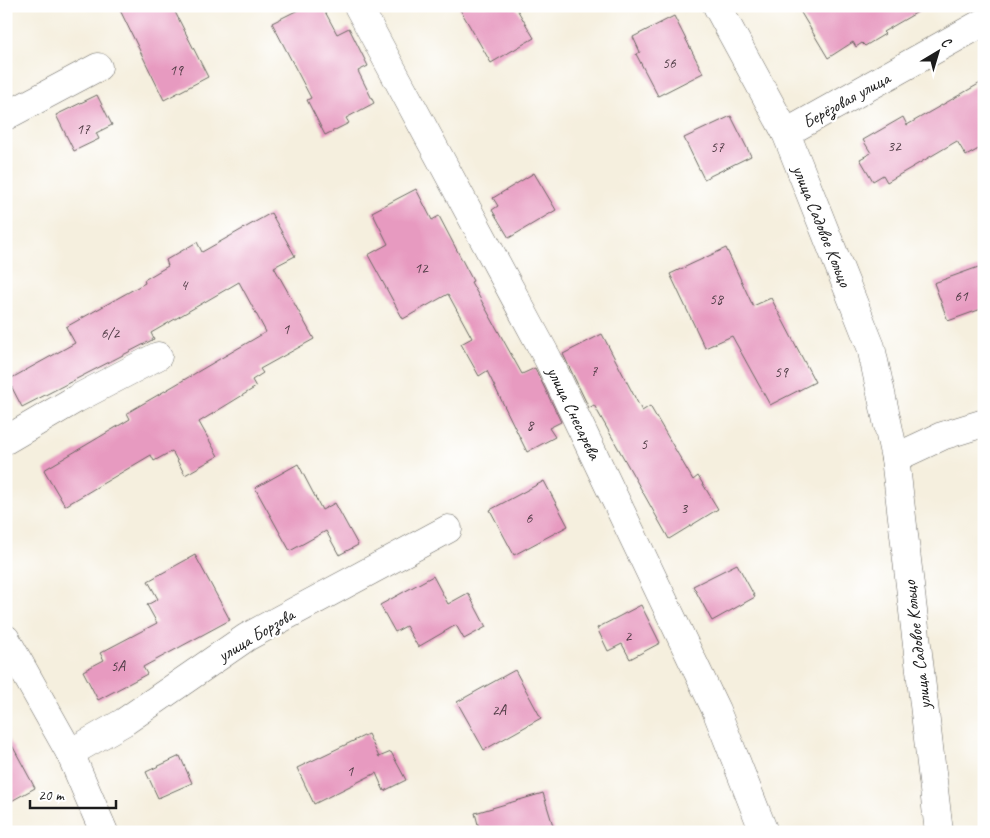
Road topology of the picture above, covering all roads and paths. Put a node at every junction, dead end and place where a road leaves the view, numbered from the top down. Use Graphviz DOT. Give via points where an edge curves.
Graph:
graph roads {
  1 [pos="358,6"];
  2 [pos="717,6"];
  3 [pos="984,22"];
  4 [pos="98,67"];
  5 [pos="6,116"];
  6 [pos="786,133"];
  7 [pos="158,356"];
  8 [pos="984,424"];
  9 [pos="6,440"];
  10 [pos="895,458"];
  11 [pos="448,529"];
  12 [pos="6,639"];
  13 [pos="70,753"];
  14 [pos="104,832"];
  15 [pos="764,832"];
  16 [pos="939,832"];
  1 -- 15 [label="street, улица Снесарева" via="548,359 716,710"];
  2 -- 6 [label="street, улица Садовое Кольцо"];
  3 -- 6 [label="street, Берёзовая улица"];
  4 -- 5 [label="street"];
  6 -- 10 [label="street, улица Садовое Кольцо" via="871,347"];
  7 -- 9 [label="street"];
  8 -- 10 [label="street" via="942,436"];
  10 -- 16 [label="street, улица Садовое Кольцо"];
  11 -- 13 [label="street, улица Борзова" via="247,637 124,722"];
  12 -- 13 [label="street"];
  13 -- 14 [label="street"];
}
